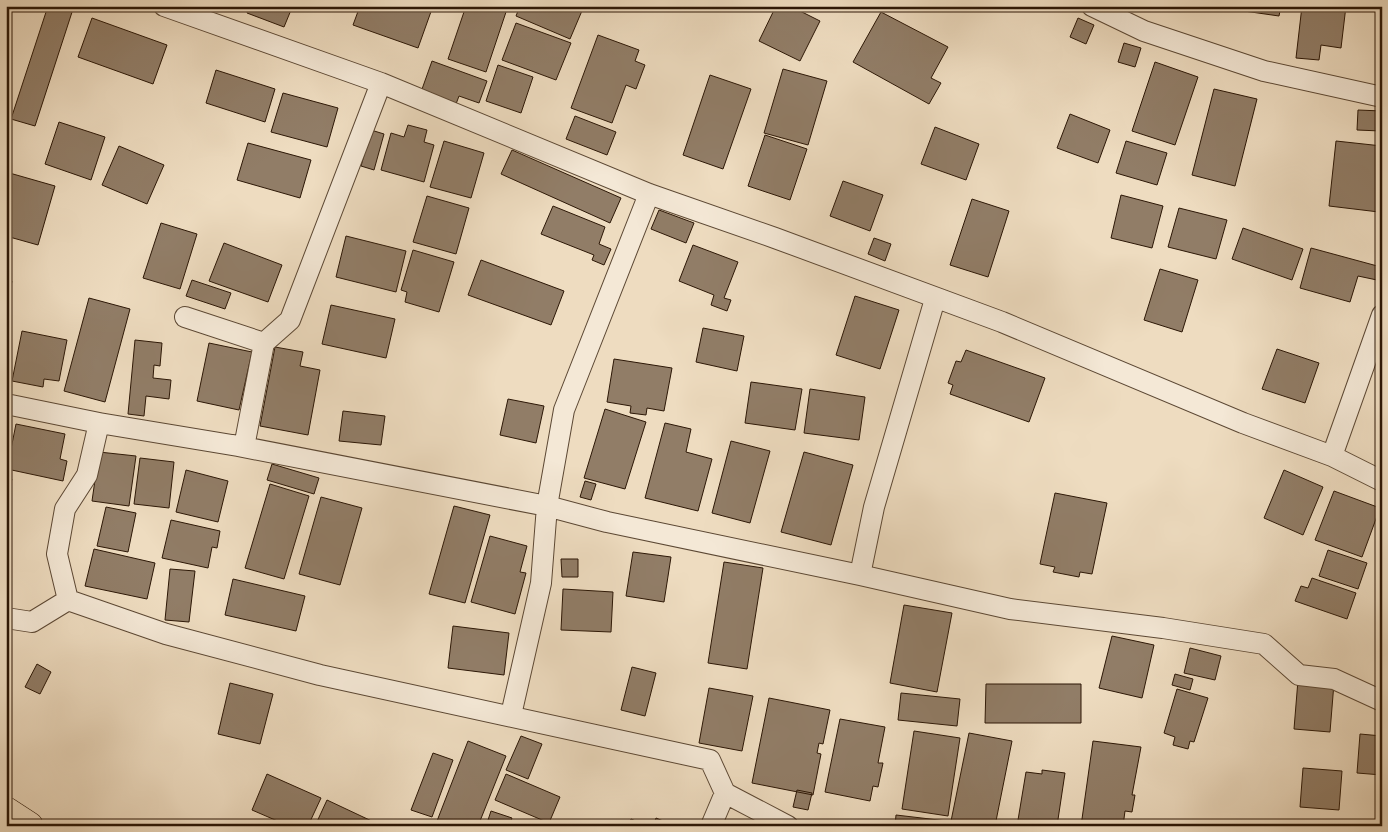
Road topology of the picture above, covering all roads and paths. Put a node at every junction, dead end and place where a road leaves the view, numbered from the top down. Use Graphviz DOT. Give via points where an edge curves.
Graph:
graph roads {
  1 [pos="164,6"];
  2 [pos="1092,6"];
  3 [pos="381,83"];
  4 [pos="1382,97"];
  5 [pos="649,194"];
  6 [pos="935,299"];
  7 [pos="1382,315"];
  8 [pos="185,317"];
  9 [pos="264,343"];
  10 [pos="6,404"];
  11 [pos="98,423"];
  12 [pos="233,445"];
  13 [pos="1332,456"];
  14 [pos="1382,481"];
  15 [pos="547,506"];
  16 [pos="860,574"];
  17 [pos="68,600"];
  18 [pos="6,618"];
  19 [pos="1382,702"];
  20 [pos="511,715"];
  21 [pos="726,793"];
  22 [pos="6,810"];
  23 [pos="29,826"];
  24 [pos="712,826"];
  25 [pos="788,826"];
  1 -- 3 [label="street"];
  2 -- 4 [label="street" via="1144,31 1264,71"];
  3 -- 5 [label="street"];
  3 -- 9 [label="street" via="290,320"];
  5 -- 6 [label="street"];
  5 -- 15 [label="street" via="564,410"];
  6 -- 13 [label="street" via="1002,322 1243,423"];
  6 -- 16 [label="street" via="874,507"];
  7 -- 13 [label="street"];
  8 -- 9 [label="street"];
  9 -- 12 [label="street" via="244,447"];
  10 -- 11 [label="street"];
  11 -- 12 [label="street"];
  11 -- 17 [label="street" via="87,475 65,509 57,554"];
  12 -- 15 [label="street"];
  13 -- 14 [label="street"];
  15 -- 16 [label="street" via="607,522"];
  15 -- 20 [label="street" via="541,583"];
  16 -- 19 [label="street" via="1010,609 1264,644 1299,675 1334,679"];
  17 -- 18 [label="street" via="32,622"];
  17 -- 20 [label="street" via="166,634 320,675"];
  20 -- 21 [label="street" via="710,760"];
  21 -- 24 [label="street"];
  21 -- 25 [label="street"];
  22 -- 23 [label="highway"];
}
